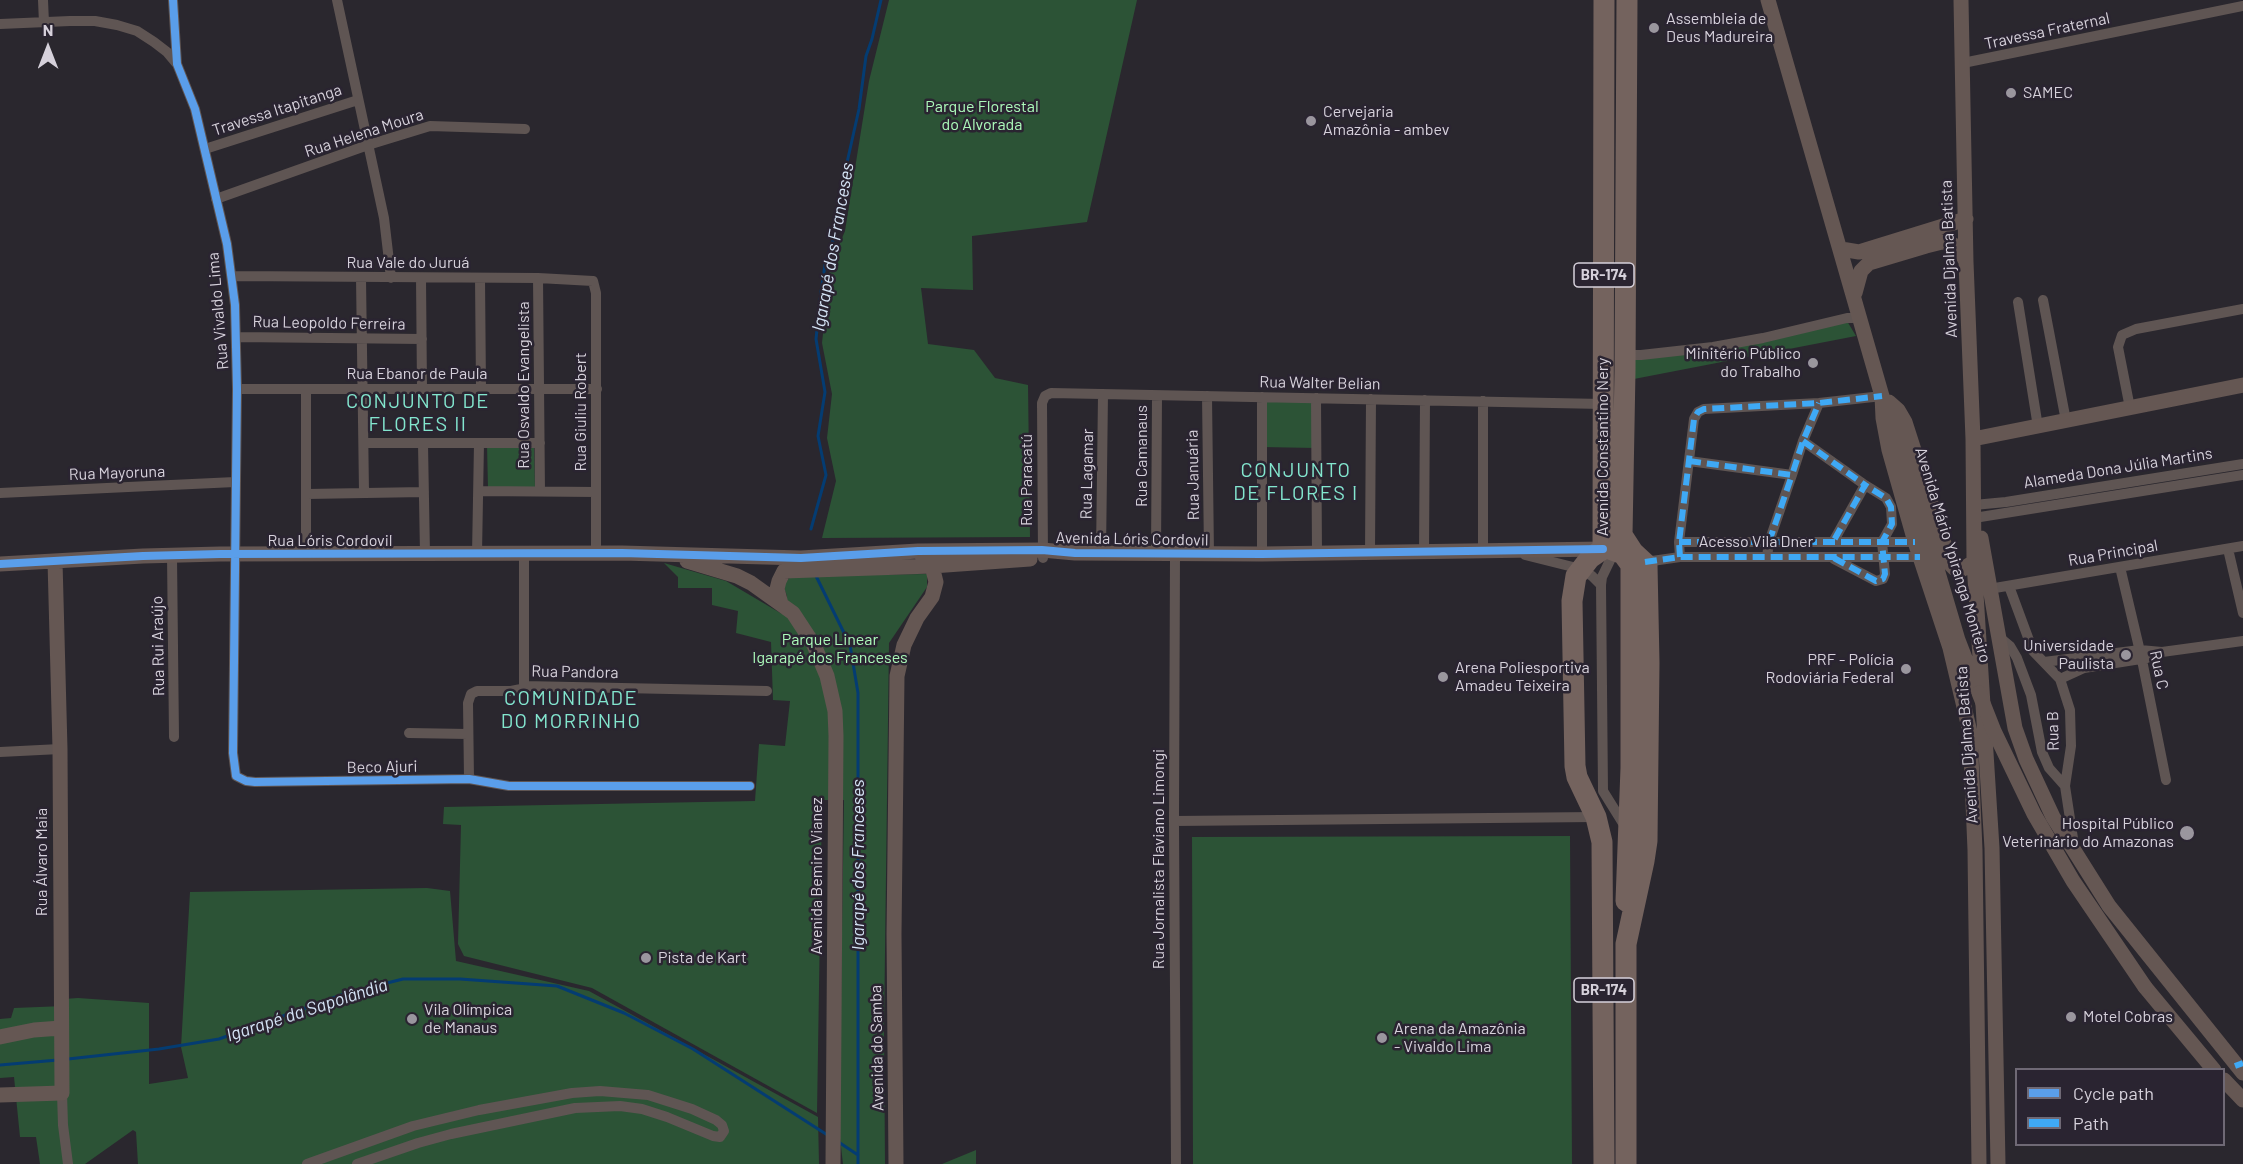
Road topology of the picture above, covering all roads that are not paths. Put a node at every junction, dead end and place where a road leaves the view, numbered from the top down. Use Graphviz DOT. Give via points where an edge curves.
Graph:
graph roads {
  1 [pos="43,0"];
  2 [pos="173,0"];
  3 [pos="338,0"];
  4 [pos="1605,0"];
  5 [pos="1627,0"];
  6 [pos="1768,0"];
  7 [pos="1961,0"];
  8 [pos="2243,6"];
  9 [pos="44,23"];
  10 [pos="0,24"];
  11 [pos="1963,63"];
  12 [pos="177,64"];
  13 [pos="358,100"];
  14 [pos="525,129"];
  15 [pos="368,145"];
  16 [pos="205,149"];
  17 [pos="216,199"];
  18 [pos="1966,219"];
  19 [pos="1841,249"];
  20 [pos="1966,262"];
  21 [pos="232,276"];
  22 [pos="361,278"];
  23 [pos="391,278"];
  24 [pos="421,278"];
  25 [pos="480,278"];
  26 [pos="538,278"];
  27 [pos="583,279"];
  28 [pos="1855,296"];
  29 [pos="2043,300"];
  30 [pos="2018,302"];
  31 [pos="2243,309"];
  32 [pos="1861,318"];
  33 [pos="237,337"];
  34 [pos="362,339"];
  35 [pos="422,339"];
  36 [pos="1625,347"];
  37 [pos="2243,385"];
  38 [pos="422,388"];
  39 [pos="481,388"];
  40 [pos="539,388"];
  41 [pos="237,389"];
  42 [pos="306,389"];
  43 [pos="362,389"];
  44 [pos="597,389"];
  45 [pos="1103,394"];
  46 [pos="1157,396"];
  47 [pos="1207,396"];
  48 [pos="1262,396"];
  49 [pos="1882,396"];
  50 [pos="1316,398"];
  51 [pos="1371,399"];
  52 [pos="1425,400"];
  53 [pos="1483,401"];
  54 [pos="1042,403"];
  55 [pos="1819,403"];
  56 [pos="1603,404"];
  57 [pos="2130,408"];
  58 [pos="2066,421"];
  59 [pos="2038,427"];
  60 [pos="1973,439"];
  61 [pos="1803,441"];
  62 [pos="540,442"];
  63 [pos="364,443"];
  64 [pos="479,443"];
  65 [pos="423,444"];
  66 [pos="1689,461"];
  67 [pos="2243,464"];
  68 [pos="1792,475"];
  69 [pos="2243,475"];
  70 [pos="235,482"];
  71 [pos="2118,483"];
  72 [pos="1865,485"];
  73 [pos="478,491"];
  74 [pos="364,492"];
  75 [pos="424,492"];
  76 [pos="540,492"];
  77 [pos="596,492"];
  78 [pos="0,493"];
  79 [pos="307,494"];
  80 [pos="2120,495"];
  81 [pos="1998,503"];
  82 [pos="1974,512"];
  83 [pos="1999,515"];
  84 [pos="1679,542"];
  85 [pos="1768,542"];
  86 [pos="1833,542"];
  87 [pos="1882,542"];
  88 [pos="1915,542"];
  89 [pos="1813,543"];
  90 [pos="1613,545"];
  91 [pos="2243,546"];
  92 [pos="2228,549"];
  93 [pos="918,551"];
  94 [pos="1483,551"];
  95 [pos="1504,551"];
  96 [pos="596,553"];
  97 [pos="1101,553"];
  98 [pos="1317,553"];
  99 [pos="1370,553"];
  100 [pos="1424,553"];
  101 [pos="235,554"];
  102 [pos="306,554"];
  103 [pos="425,554"];
  104 [pos="477,554"];
  105 [pos="524,554"];
  106 [pos="660,554"];
  107 [pos="1042,554"];
  108 [pos="1156,554"];
  109 [pos="1175,554"];
  110 [pos="1209,554"];
  111 [pos="1262,554"];
  112 [pos="172,556"];
  113 [pos="1680,557"];
  114 [pos="1767,557"];
  115 [pos="1832,557"];
  116 [pos="1920,557"];
  117 [pos="801,558"];
  118 [pos="1884,558"];
  119 [pos="54,561"];
  120 [pos="1645,562"];
  121 [pos="1974,562"];
  122 [pos="835,563"];
  123 [pos="0,564"];
  124 [pos="932,566"];
  125 [pos="2120,567"];
  126 [pos="1581,569"];
  127 [pos="784,571"];
  128 [pos="1601,585"];
  129 [pos="2009,586"];
  130 [pos="1989,589"];
  131 [pos="781,604"];
  132 [pos="2243,613"];
  133 [pos="1998,636"];
  134 [pos="2243,641"];
  135 [pos="2141,655"];
  136 [pos="2044,662"];
  137 [pos="2060,679"];
  138 [pos="524,686"];
  139 [pos="767,691"];
  140 [pos="409,733"];
  141 [pos="468,734"];
  142 [pos="174,737"];
  143 [pos="60,749"];
  144 [pos="0,753"];
  145 [pos="469,779"];
  146 [pos="2166,780"];
  147 [pos="750,786"];
  148 [pos="2065,786"];
  149 [pos="1596,817"];
  150 [pos="1174,821"];
  151 [pos="1628,831"];
  152 [pos="2075,855"];
  153 [pos="1626,944"];
  154 [pos="60,1035"];
  155 [pos="0,1037"];
  156 [pos="2240,1067"];
  157 [pos="2212,1068"];
  158 [pos="2225,1082"];
  159 [pos="572,1093"];
  160 [pos="62,1094"];
  161 [pos="0,1095"];
  162 [pos="2243,1100"];
  163 [pos="575,1108"];
  164 [pos="479,1110"];
  165 [pos="484,1127"];
  166 [pos="359,1145"];
  167 [pos="361,1163"];
  168 [pos="68,1164"];
  169 [pos="308,1164"];
  170 [pos="833,1164"];
  171 [pos="896,1164"];
  172 [pos="1176,1164"];
  173 [pos="1604,1164"];
  174 [pos="1626,1164"];
  175 [pos="1979,1164"];
  176 [pos="1998,1164"];
  1 -- 9 [label="street"];
  2 -- 12 [label="street, Rua Vivaldo Lima"];
  3 -- 13 [label="street"];
  4 -- 56 [label="highway, Avenida Constantino Nery / BR-174"];
  5 -- 36 [label="highway, Avenida Constantino Nery / BR-174"];
  6 -- 19 [label="main road, Avenida Mário Ypiranga Monteiro"];
  7 -- 11 [label="main road, Avenida Djalma Batista"];
  8 -- 11 [label="street, Travessa Fraternal"];
  9 -- 10 [label="street"];
  9 -- 12 [label="street" via="95,21 117,25 154,42"];
  11 -- 18 [label="main road, Avenida Djalma Batista"];
  12 -- 16 [label="street, Rua Vivaldo Lima" via="195,109"];
  13 -- 15 [label="street"];
  13 -- 16 [label="street, Travessa Itapitanga"];
  14 -- 15 [label="street, Rua Helena Moura" via="430,126"];
  15 -- 17 [label="street, Rua Helena Moura"];
  15 -- 23 [label="street" via="384,218"];
  16 -- 17 [label="street, Rua Vivaldo Lima"];
  17 -- 21 [label="street, Rua Vivaldo Lima"];
  18 -- 19 [label="main road" via="1858,252"];
  18 -- 20 [label="main road, Avenida Djalma Batista"];
  19 -- 28 [label="main road, Avenida Mário Ypiranga Monteiro"];
  20 -- 28 [label="main road" via="1959,248 1942,242 1869,263 1861,271"];
  20 -- 60 [label="main road, Avenida Djalma Batista"];
  21 -- 22 [label="street, Rua Vale do Juruá"];
  21 -- 33 [label="street, Rua Vivaldo Lima"];
  22 -- 23 [label="street, Rua Vale do Juruá"];
  22 -- 34 [label="street"];
  23 -- 24 [label="street, Rua Vale do Juruá"];
  24 -- 25 [label="street, Rua Vale do Juruá"];
  24 -- 35 [label="street"];
  25 -- 26 [label="street, Rua Vale do Juruá"];
  25 -- 39 [label="street"];
  26 -- 27 [label="street, Rua Vale do Juruá"];
  26 -- 40 [label="street, Rua Osvaldo Evangelista"];
  27 -- 44 [label="street, Rua Giuliu Robert" via="593,281 596,293"];
  28 -- 32 [label="main road, Avenida Mário Ypiranga Monteiro"];
  29 -- 58 [label="street"];
  30 -- 59 [label="street"];
  31 -- 57 [label="street" via="2136,328 2122,335 2118,347"];
  32 -- 36 [label="street" via="1703,348 1631,355"];
  32 -- 49 [label="main road, Avenida Mário Ypiranga Monteiro"];
  33 -- 34 [label="street, Rua Leopoldo Ferreira"];
  33 -- 41 [label="street, Rua Vivaldo Lima"];
  34 -- 35 [label="street, Rua Leopoldo Ferreira"];
  34 -- 43 [label="street"];
  35 -- 38 [label="street"];
  36 -- 90 [label="highway, Avenida Constantino Nery / BR-174"];
  37 -- 57 [label="main road"];
  38 -- 39 [label="street, Rua Ebanor de Paula"];
  38 -- 43 [label="street, Rua Ebanor de Paula"];
  39 -- 40 [label="street, Rua Ebanor de Paula"];
  40 -- 44 [label="street, Rua Ebanor de Paula"];
  40 -- 62 [label="street, Rua Osvaldo Evangelista"];
  41 -- 42 [label="street, Rua Ebanor de Paula"];
  41 -- 70 [label="street, Rua Vivaldo Lima"];
  42 -- 43 [label="street, Rua Ebanor de Paula"];
  42 -- 79 [label="street"];
  43 -- 63 [label="street"];
  44 -- 77 [label="street, Rua Giuliu Robert"];
  45 -- 46 [label="street, Rua Walter Belian"];
  45 -- 54 [label="street, Rua Walter Belian" via="1051,393"];
  45 -- 97 [label="street, Rua Lagamar"];
  46 -- 47 [label="street, Rua Walter Belian"];
  46 -- 108 [label="street, Rua Camanaus"];
  47 -- 48 [label="street, Rua Walter Belian"];
  47 -- 110 [label="street, Rua Januária"];
  48 -- 50 [label="street, Rua Walter Belian"];
  48 -- 111 [label="street"];
  49 -- 55 [label="street, Acesso Vila Dner"];
  49 -- 88 [label="main road, Avenida Djalma Batista" via="1885,436"];
  49 -- 121 [label="main road" via="1905,422 1951,565 1961,570"];
  49 -- 157 [label="main road, Avenida Mário Ypiranga Monteiro, bridge" via="1959,640 1994,731 2034,814 2145,987"];
  50 -- 51 [label="street, Rua Walter Belian"];
  50 -- 98 [label="street"];
  51 -- 52 [label="street, Rua Walter Belian"];
  51 -- 99 [label="street"];
  52 -- 53 [label="street, Rua Walter Belian"];
  52 -- 100 [label="street"];
  53 -- 56 [label="street, Rua Walter Belian"];
  53 -- 94 [label="street"];
  54 -- 107 [label="street, Rua Paracatú"];
  55 -- 61 [label="street, Acesso Vila Dner"];
  55 -- 66 [label="street, Acesso Vila Dner" via="1704,409 1694,418"];
  56 -- 90 [label="highway, Avenida Constantino Nery / BR-174"];
  57 -- 58 [label="main road"];
  58 -- 59 [label="main road"];
  59 -- 60 [label="main road"];
  60 -- 82 [label="main road, Avenida Djalma Batista"];
  61 -- 68 [label="street, Acesso Vila Dner"];
  61 -- 72 [label="street, Acesso Vila Dner"];
  62 -- 64 [label="street"];
  62 -- 76 [label="street, Rua Osvaldo Evangelista"];
  63 -- 65 [label="street"];
  63 -- 74 [label="street"];
  64 -- 65 [label="street"];
  64 -- 73 [label="street"];
  65 -- 75 [label="street"];
  66 -- 68 [label="street"];
  66 -- 84 [label="street, Acesso Vila Dner"];
  67 -- 71 [label="street, Alameda Dona Júlia Martins"];
  68 -- 85 [label="street, Acesso Vila Dner"];
  69 -- 80 [label="street, Alameda Dona Júlia Martins"];
  70 -- 78 [label="street, Rua Mayoruna"];
  70 -- 101 [label="street, Rua Vivaldo Lima"];
  71 -- 80 [label="street"];
  71 -- 81 [label="street, Alameda Dona Júlia Martins"];
  72 -- 86 [label="street, Acesso Vila Dner"];
  72 -- 87 [label="street, Acesso Vila Dner" via="1886,498 1892,507 1892,524"];
  73 -- 76 [label="street"];
  73 -- 104 [label="street"];
  74 -- 75 [label="street"];
  74 -- 79 [label="street"];
  75 -- 103 [label="street"];
  76 -- 77 [label="street"];
  77 -- 96 [label="street, Rua Giuliu Robert"];
  79 -- 102 [label="street"];
  80 -- 83 [label="street, Alameda Dona Júlia Martins"];
  81 -- 82 [label="street, Alameda Dona Júlia Martins"];
  81 -- 83 [label="street"];
  82 -- 83 [label="street, Alameda Dona Júlia Martins"];
  82 -- 121 [label="main road, Avenida Djalma Batista"];
  82 -- 130 [label="main road, Avenida Mário Ypiranga Monteiro"];
  84 -- 85 [label="street, Acesso Vila Dner"];
  84 -- 113 [label="street, Acesso Vila Dner"];
  85 -- 89 [label="street, Acesso Vila Dner"];
  85 -- 114 [label="street"];
  86 -- 87 [label="street, Acesso Vila Dner"];
  86 -- 89 [label="street, Acesso Vila Dner"];
  87 -- 88 [label="street, Acesso Vila Dner"];
  87 -- 118 [label="street, Acesso Vila Dner"];
  88 -- 116 [label="main road, Avenida Djalma Batista"];
  89 -- 115 [label="street, Acesso Vila Dner"];
  90 -- 95 [label="main road, Avenida Lóris Cordovil"];
  90 -- 120 [label="highway" via="1633,552"];
  90 -- 126 [label="highway, Avenida Constantino Nery" via="1590,558"];
  90 -- 128 [label="street"];
  90 -- 151 [label="highway, BR-174" via="1631,565"];
  91 -- 92 [label="street, Rua Principal"];
  92 -- 125 [label="street, Rua Principal"];
  92 -- 132 [label="street"];
  93 -- 107 [label="main road, Avenida Lóris Cordovil"];
  93 -- 122 [label="main road, Avenida Lóris Cordovil"];
  93 -- 124 [label="main road"];
  94 -- 95 [label="main road, Avenida Lóris Cordovil"];
  94 -- 100 [label="main road, Avenida Lóris Cordovil"];
  95 -- 126 [label="street, Avenida Lóris Cordovil"];
  96 -- 105 [label="main road, Rua Lóris Cordovil"];
  96 -- 106 [label="main road, Rua Lóris Cordovil"];
  97 -- 107 [label="main road, Avenida Lóris Cordovil"];
  97 -- 108 [label="main road, Avenida Lóris Cordovil"];
  98 -- 99 [label="main road, Avenida Lóris Cordovil"];
  98 -- 111 [label="main road, Avenida Lóris Cordovil"];
  99 -- 100 [label="main road, Avenida Lóris Cordovil"];
  101 -- 102 [label="main road, Rua Lóris Cordovil"];
  101 -- 112 [label="main road, Rua Lóris Cordovil"];
  101 -- 145 [label="street, Beco Ajuri" via="232,753 236,776 255,782"];
  102 -- 103 [label="main road, Rua Lóris Cordovil"];
  103 -- 104 [label="main road, Rua Lóris Cordovil"];
  104 -- 105 [label="main road, Rua Lóris Cordovil"];
  105 -- 138 [label="street"];
  106 -- 117 [label="main road, Avenida Lóris Cordovil"];
  106 -- 131 [label="main road, Avenida Bemiro Vianez" via="737,576"];
  107 -- 124 [label="main road, Avenida Lóris Cordovil"];
  108 -- 109 [label="main road, Avenida Lóris Cordovil"];
  109 -- 110 [label="main road, Avenida Lóris Cordovil"];
  109 -- 150 [label="street, Rua Jornalista Flaviano Limongi"];
  110 -- 111 [label="main road, Avenida Lóris Cordovil"];
  112 -- 119 [label="main road, Rua Lóris Cordovil"];
  112 -- 142 [label="street, Rua Rui Araújo"];
  113 -- 114 [label="street, Acesso Vila Dner"];
  113 -- 120 [label="street, Acesso Vila Dner"];
  114 -- 115 [label="street, Acesso Vila Dner"];
  115 -- 118 [label="street, Acesso Vila Dner"];
  115 -- 118 [label="street, Acesso Vila Dner" via="1876,581 1885,574"];
  116 -- 118 [label="street, Acesso Vila Dner"];
  116 -- 175 [label="main road, Avenida Djalma Batista" via="1950,648 1970,732"];
  117 -- 122 [label="main road, Avenida Lóris Cordovil"];
  117 -- 127 [label="main road"];
  119 -- 123 [label="main road, Rua Lóris Cordovil"];
  119 -- 143 [label="main road, Rua Álvaro Maia"];
  120 -- 153 [label="highway" via="1649,663 1647,841"];
  121 -- 176 [label="main road, Avenida Djalma Batista" via="1991,837"];
  122 -- 124 [label="main road, Avenida Lóris Cordovil"];
  122 -- 127 [label="main road, Avenida Lóris Cordovil"];
  124 -- 171 [label="main road, Avenida do Samba" via="936,590 904,645 897,676"];
  125 -- 129 [label="street, Rua Principal"];
  125 -- 135 [label="street, Rua C"];
  126 -- 128 [label="street, Avenida Lóris Cordovil"];
  126 -- 149 [label="highway, BR-174" via="1573,585 1572,601 1575,766"];
  127 -- 131 [label="main road" via="777,589"];
  128 -- 151 [label="street" via="1602,791"];
  129 -- 130 [label="street, Rua Principal"];
  129 -- 136 [label="street, Rua B" via="2028,642"];
  130 -- 133 [label="main road, Avenida Mário Ypiranga Monteiro"];
  131 -- 170 [label="main road, Avenida Bemiro Vianez" via="793,613 817,652 834,711"];
  133 -- 148 [label="street, Avenida Mário Ypiranga Monteiro" via="2017,658 2031,695 2042,752 2049,768"];
  133 -- 152 [label="main road, Avenida Mário Ypiranga Monteiro" via="2015,728 2053,817"];
  134 -- 135 [label="street"];
  135 -- 136 [label="street"];
  135 -- 137 [label="street" via="2084,668"];
  135 -- 146 [label="street, Rua C"];
  136 -- 137 [label="street, Rua B"];
  137 -- 148 [label="street, Rua B" via="2071,719"];
  138 -- 139 [label="street, Rua Pandora"];
  138 -- 141 [label="street, Rua Pandora" via="516,690 474,692 468,703"];
  140 -- 141 [label="street"];
  141 -- 145 [label="street, Rua Pandora"];
  143 -- 144 [label="street"];
  143 -- 154 [label="main road, Rua Álvaro Maia"];
  145 -- 147 [label="street, Beco Ajuri" via="509,786"];
  148 -- 152 [label="street, Rua B"];
  149 -- 150 [label="street"];
  149 -- 173 [label="highway, BR-174" via="1602,842 1604,908"];
  150 -- 172 [label="street, Rua Jornalista Flaviano Limongi"];
  151 -- 153 [label="highway, BR-174"];
  152 -- 156 [label="main road, Avenida Mário Ypiranga Monteiro" via="2124,927"];
  153 -- 174 [label="highway, BR-174"];
  154 -- 155 [label="main road" via="40,1029"];
  154 -- 160 [label="main road, Rua Álvaro Maia"];
  158 -- 162 [label="main road"];
  159 -- 163 [label="street"];
  159 -- 163 [label="street" via="648,1095 716,1120 724,1133 713,1136 642,1109"];
  159 -- 164 [label="street"];
  160 -- 161 [label="main road"];
  160 -- 168 [label="street, Rua Álvaro Maia"];
  163 -- 165 [label="street"];
  164 -- 165 [label="street"];
  164 -- 166 [label="street" via="413,1126"];
  165 -- 167 [label="street" via="418,1143"];
  166 -- 167 [label="street"];
  166 -- 169 [label="street"];
}
